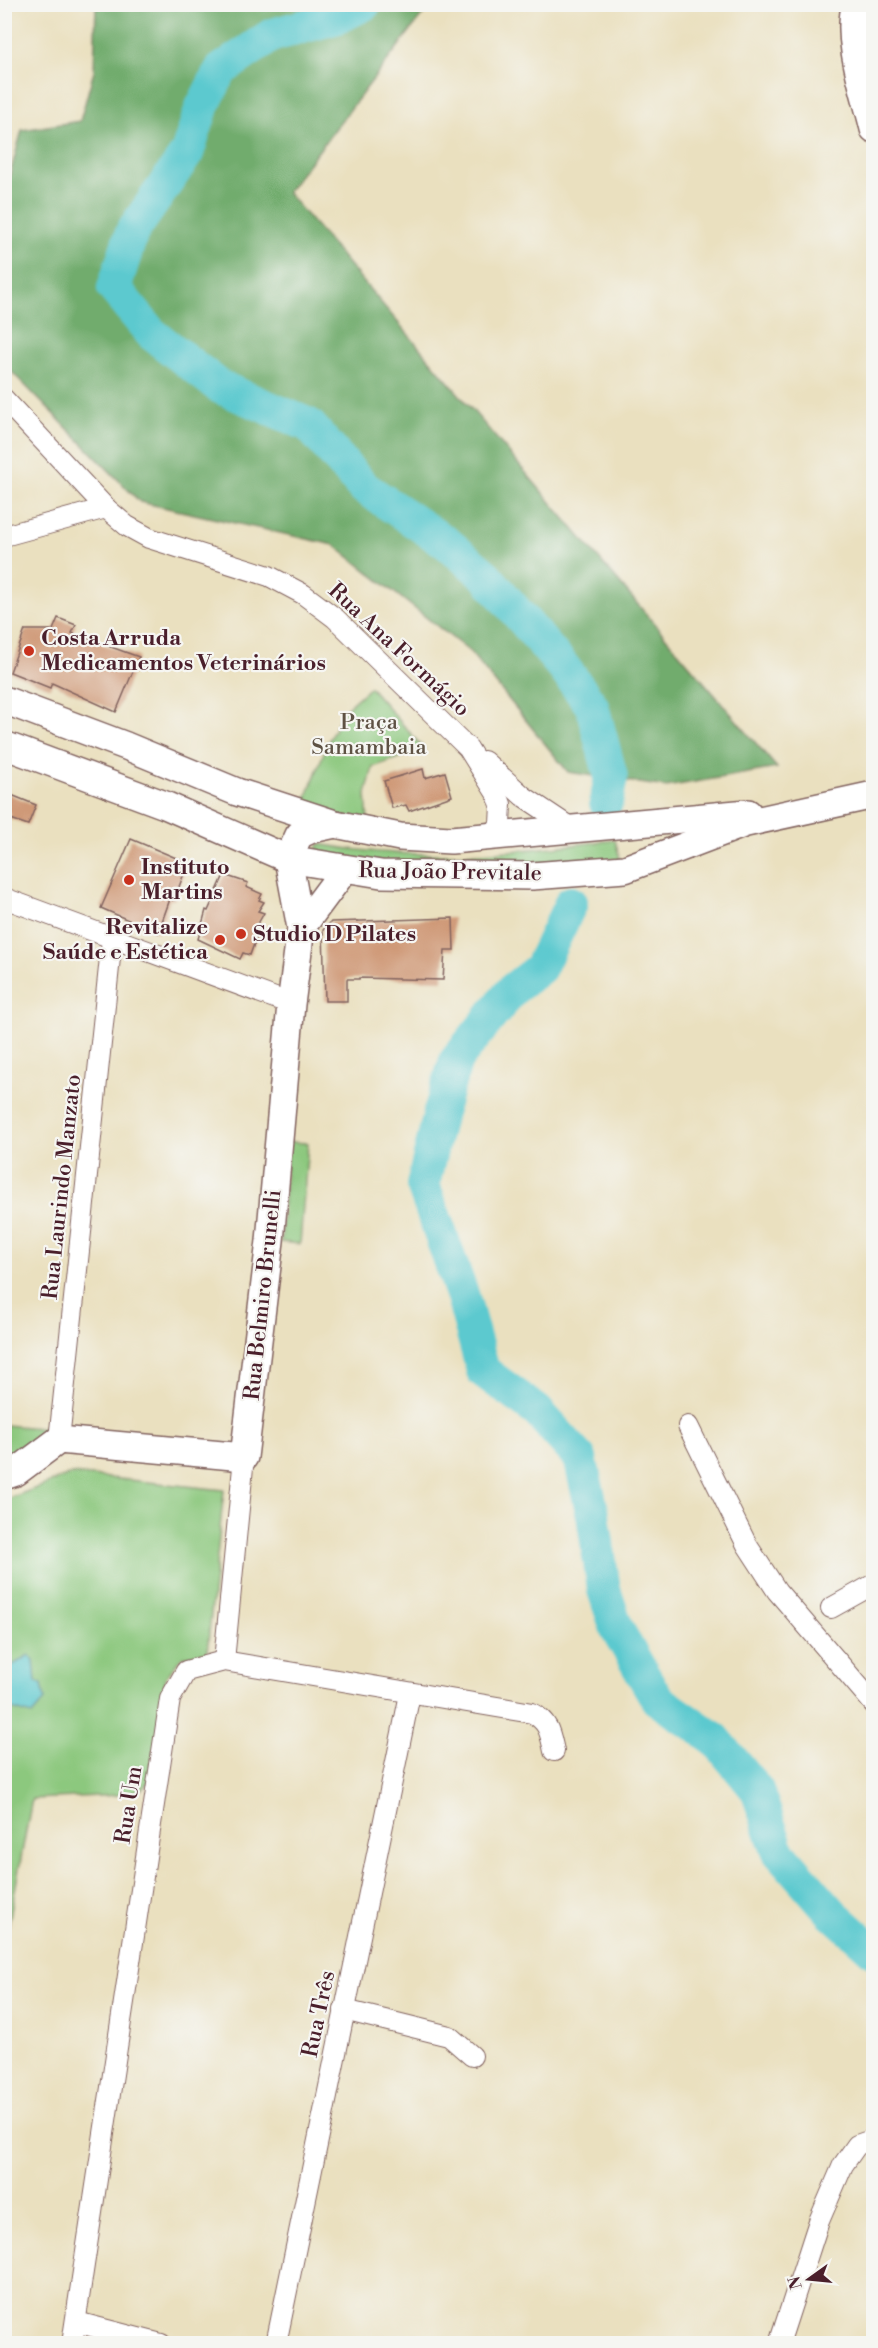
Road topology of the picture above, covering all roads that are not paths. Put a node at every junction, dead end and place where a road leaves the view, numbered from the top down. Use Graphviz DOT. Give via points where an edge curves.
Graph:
graph roads {
  1 [pos="856,4"];
  2 [pos="873,129"];
  3 [pos="4,399"];
  4 [pos="106,508"];
  5 [pos="4,536"];
  6 [pos="4,700"];
  7 [pos="4,745"];
  8 [pos="468,748"];
  9 [pos="873,795"];
  10 [pos="800,809"];
  11 [pos="335,824"];
  12 [pos="626,824"];
  13 [pos="571,828"];
  14 [pos="492,837"];
  15 [pos="288,859"];
  16 [pos="345,869"];
  17 [pos="625,869"];
  18 [pos="4,898"];
  19 [pos="301,928"];
  20 [pos="112,939"];
  21 [pos="291,1004"];
  22 [pos="688,1426"];
  23 [pos="59,1440"];
  24 [pos="244,1457"];
  25 [pos="4,1476"];
  26 [pos="873,1584"];
  27 [pos="831,1608"];
  28 [pos="224,1661"];
  29 [pos="410,1694"];
  30 [pos="873,1704"];
  31 [pos="554,1751"];
  32 [pos="344,2010"];
  33 [pos="472,2056"];
  34 [pos="873,2139"];
  35 [pos="76,2322"];
  36 [pos="72,2343"];
  37 [pos="161,2343"];
  38 [pos="276,2343"];
  39 [pos="779,2343"];
  1 -- 2 [label="main road" via="854,44"];
  3 -- 4 [label="street, Rua Ana Formágio"];
  4 -- 5 [label="street"];
  4 -- 8 [label="street, Rua Ana Formágio" via="149,538 269,576 303,594 335,618"];
  6 -- 11 [label="main road, Rua João Previtale" via="237,792"];
  7 -- 15 [label="main road, Rua João Previtale" via="165,805"];
  8 -- 13 [label="street" via="523,796"];
  8 -- 14 [label="street, Rua Ana Formágio" via="501,804 500,824"];
  9 -- 10 [label="main road, Rua João Previtale"];
  10 -- 12 [label="main road, Rua João Previtale"];
  10 -- 17 [label="main road, Rua João Previtale" via="746,823"];
  11 -- 14 [label="main road, Rua João Previtale" via="400,837"];
  11 -- 15 [label="main road" via="299,835"];
  12 -- 13 [label="main road, Rua João Previtale"];
  12 -- 17 [label="main road" via="640,846 637,858"];
  13 -- 14 [label="main road, Rua João Previtale"];
  15 -- 16 [label="main road, Rua João Previtale"];
  15 -- 19 [label="main road, Rua Belmiro Brunelli"];
  16 -- 17 [label="main road, Rua João Previtale" via="381,874 532,876"];
  16 -- 19 [label="main road, Rua Belmiro Brunelli"];
  18 -- 20 [label="street"];
  19 -- 21 [label="main road, Rua Belmiro Brunelli"];
  20 -- 21 [label="street"];
  20 -- 23 [label="street, Rua Laurindo Manzato"];
  21 -- 24 [label="main road, Rua Belmiro Brunelli" via="270,1241"];
  22 -- 30 [label="street" via="747,1545 777,1591"];
  23 -- 24 [label="main road"];
  23 -- 25 [label="main road" via="16,1472"];
  24 -- 28 [label="street, Rua Belmiro Brunelli"];
  26 -- 27 [label="street"];
  28 -- 29 [label="street, Rua Um"];
  28 -- 35 [label="street, Rua Um" via="186,1671 170,1699"];
  29 -- 31 [label="street, Rua Um" via="532,1713 549,1728"];
  29 -- 32 [label="street, Rua Três"];
  32 -- 33 [label="street" via="448,2036"];
  32 -- 38 [label="street, Rua Três"];
  34 -- 39 [label="street" via="858,2145 843,2165 819,2221"];
  35 -- 36 [label="street, Rua Um"];
  35 -- 37 [label="street"];
}
